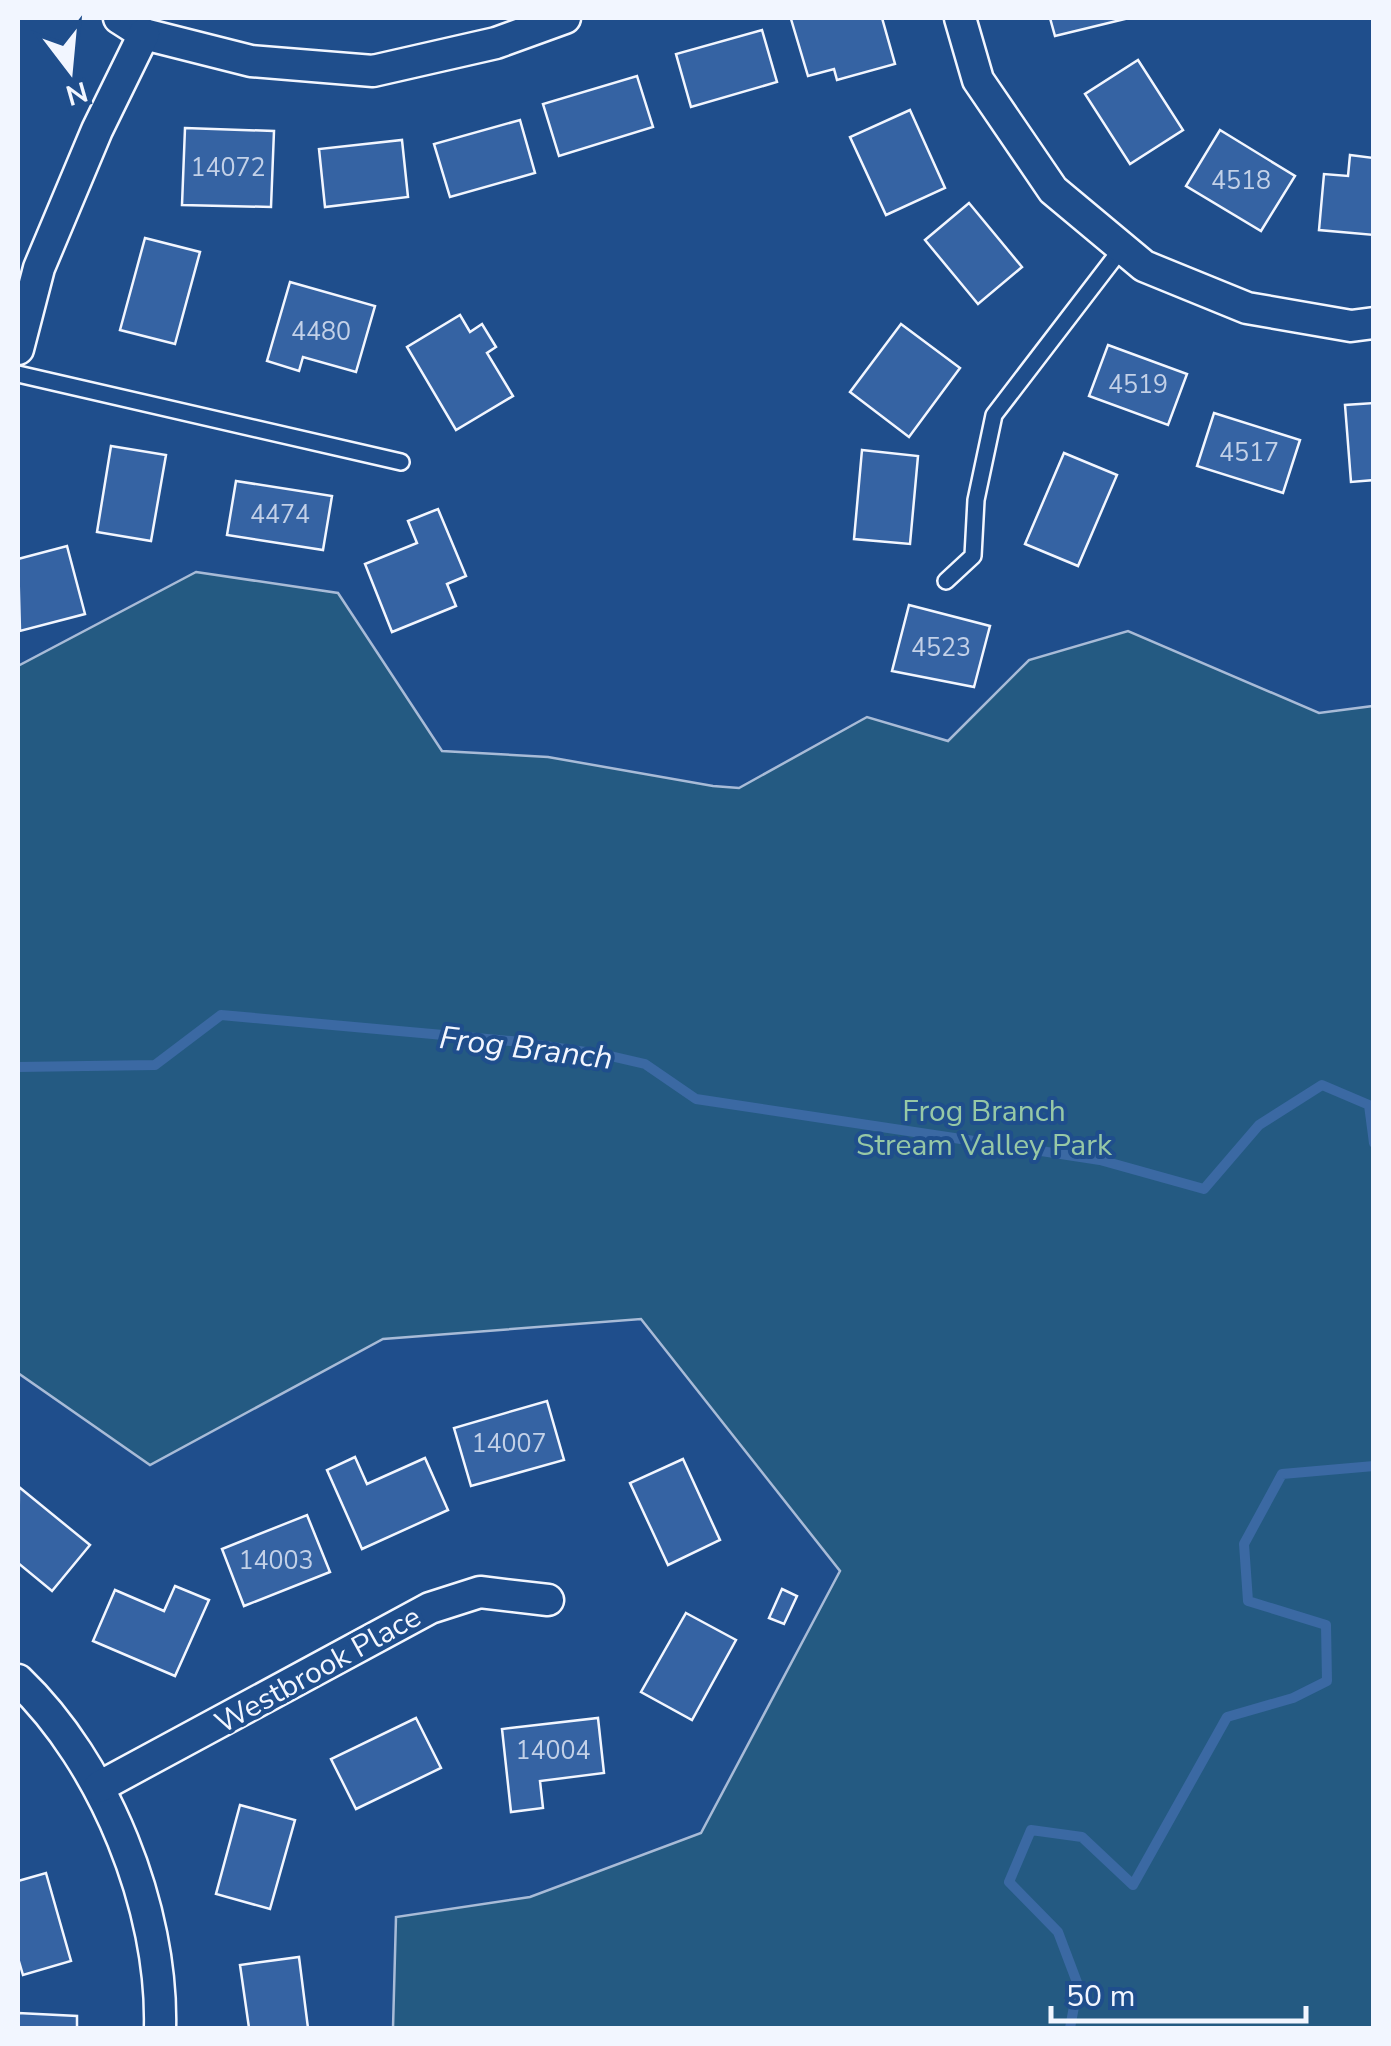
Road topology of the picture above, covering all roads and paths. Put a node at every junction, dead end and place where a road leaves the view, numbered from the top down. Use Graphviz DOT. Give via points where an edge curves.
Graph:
graph roads {
  1 [pos="565,18"];
  2 [pos="960,18"];
  3 [pos="132,26"];
  4 [pos="1122,248"];
  5 [pos="1374,323"];
  6 [pos="18,349"];
  7 [pos="18,374"];
  8 [pos="401,462"];
  9 [pos="946,581"];
  10 [pos="548,1600"];
  11 [pos="18,1680"];
  12 [pos="98,1788"];
  13 [pos="160,2028"];
  1 -- 3 [label="street" via="496,43 373,72 251,61"];
  2 -- 4 [label="street" via="978,80 1053,190"];
  3 -- 6 [label="street" via="39,268"];
  4 -- 5 [label="street" via="1144,266 1248,308 1351,326"];
  4 -- 9 [label="lane" via="994,415 976,500 974,556"];
  7 -- 8 [label="lane"];
  10 -- 12 [label="street, Westbrook Place" via="480,1592 448,1601"];
  11 -- 12 [label="street"];
  12 -- 13 [label="street" via="122,1837 148,1924"];
}
